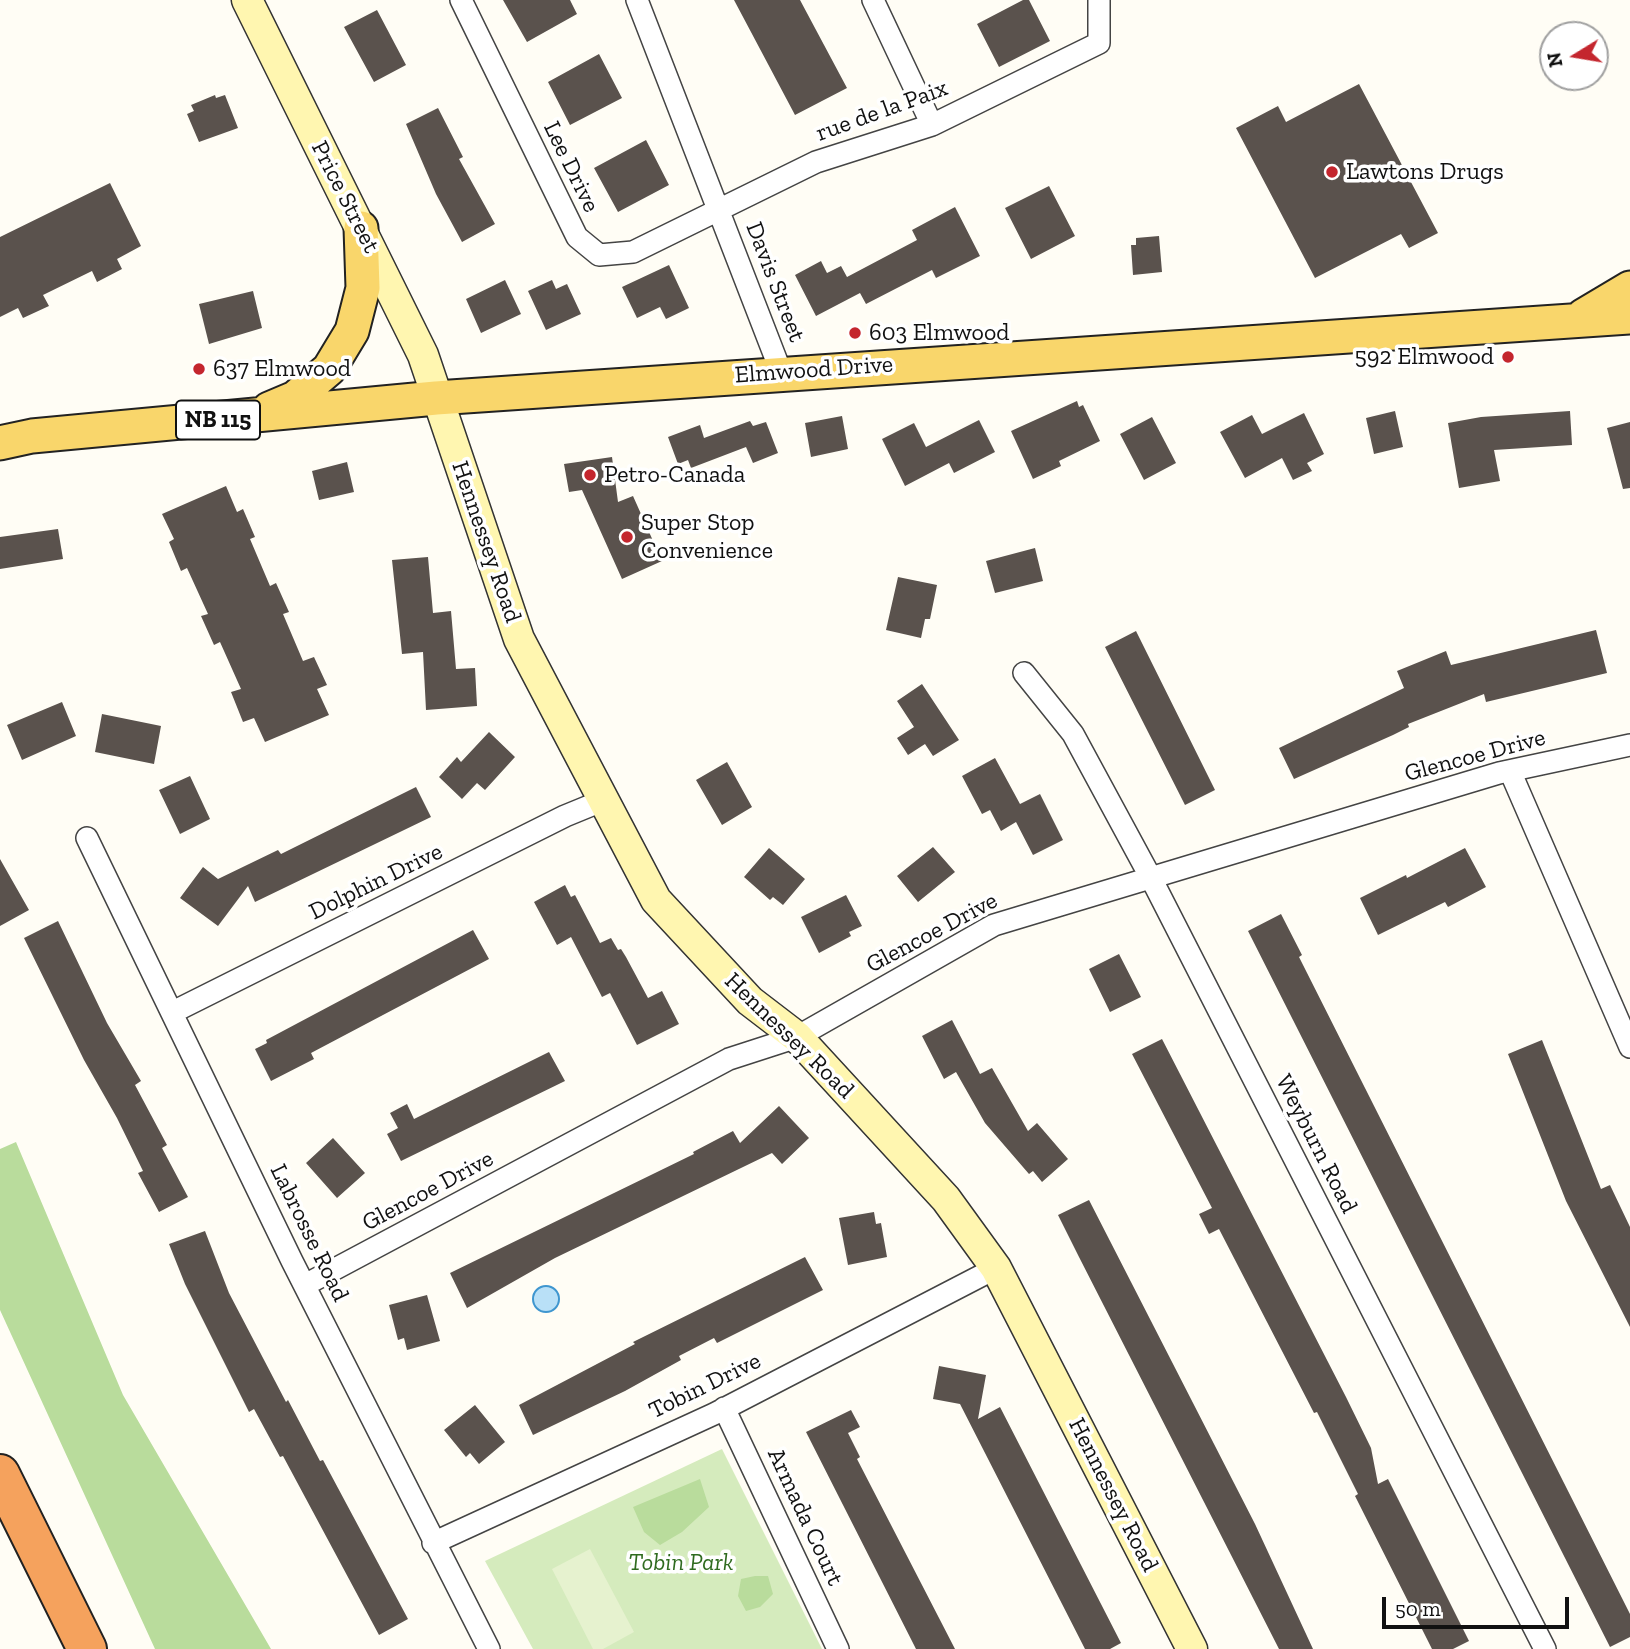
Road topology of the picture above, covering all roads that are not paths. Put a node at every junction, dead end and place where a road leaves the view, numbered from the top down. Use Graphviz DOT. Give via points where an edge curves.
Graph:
graph roads {
  1 [pos="247,0"];
  2 [pos="461,0"];
  3 [pos="637,0"];
  4 [pos="873,0"];
  5 [pos="1099,0"];
  6 [pos="932,125"];
  7 [pos="719,210"];
  8 [pos="361,228"];
  9 [pos="1630,288"];
  10 [pos="1630,317"];
  11 [pos="1575,320"];
  12 [pos="781,372"];
  13 [pos="436,398"];
  14 [pos="254,416"];
  15 [pos="0,443"];
  16 [pos="1024,673"];
  17 [pos="1630,745"];
  18 [pos="1510,771"];
  19 [pos="604,800"];
  20 [pos="87,838"];
  21 [pos="1152,880"];
  22 [pos="173,1012"];
  23 [pos="797,1037"];
  24 [pos="1630,1047"];
  25 [pos="996,1268"];
  26 [pos="305,1285"];
  27 [pos="724,1408"];
  28 [pos="0,1474"];
  29 [pos="433,1543"];
  30 [pos="87,1649"];
  31 [pos="489,1649"];
  32 [pos="838,1649"];
  33 [pos="1192,1649"];
  34 [pos="1545,1649"];
  1 -- 8 [label="street, Price Street"];
  2 -- 7 [label="street, Lee Drive" via="577,237 599,255 633,251"];
  3 -- 7 [label="street"];
  4 -- 6 [label="street"];
  5 -- 6 [label="street, rue de la Paix" via="1099,43"];
  6 -- 7 [label="street, rue de la Paix" via="816,162"];
  7 -- 12 [label="street, Davis Street"];
  8 -- 13 [label="street, Price Street" via="423,355"];
  8 -- 14 [label="main road" via="363,288 352,331 329,369 295,398"];
  9 -- 11 [label="main road"];
  10 -- 11 [label="main road, Elmwood Drive / NB 115"];
  11 -- 12 [label="main road, Elmwood Drive / NB 115"];
  12 -- 13 [label="main road, Elmwood Drive / NB 115"];
  13 -- 14 [label="main road, Elmwood Drive / NB 115"];
  13 -- 19 [label="street, Hennessey Road" via="519,639"];
  14 -- 15 [label="main road, Elmwood Drive / NB 115" via="32,436"];
  16 -- 21 [label="street, Weyburn Road" via="1073,734"];
  17 -- 18 [label="street, Glencoe Drive"];
  18 -- 21 [label="street, Glencoe Drive"];
  18 -- 24 [label="street"];
  19 -- 22 [label="street, Dolphin Drive"];
  19 -- 23 [label="street, Hennessey Road" via="656,900 750,1001"];
  20 -- 22 [label="street, Labrosse Road"];
  21 -- 23 [label="street, Glencoe Drive" via="994,925"];
  21 -- 34 [label="street, Weyburn Road"];
  22 -- 26 [label="street, Labrosse Road"];
  23 -- 25 [label="street, Hennessey Road" via="946,1199"];
  23 -- 26 [label="street, Glencoe Drive" via="729,1059"];
  25 -- 27 [label="street, Tobin Drive"];
  25 -- 33 [label="street, Hennessey Road"];
  26 -- 29 [label="street, Labrosse Road"];
  27 -- 29 [label="street, Tobin Drive"];
  27 -- 32 [label="street, Armada Court"];
  28 -- 30 [label="highway"];
  29 -- 31 [label="street, Labrosse Road"];
}
